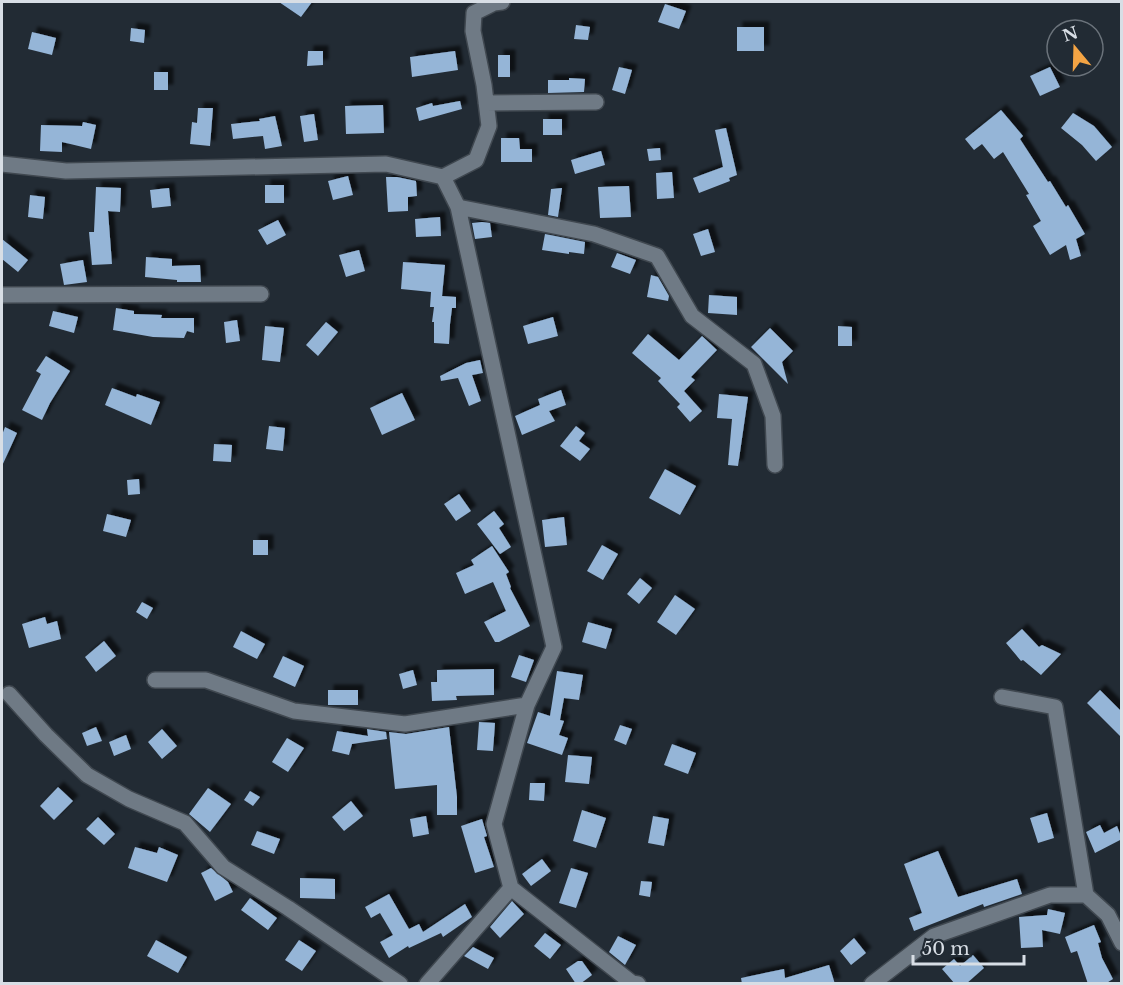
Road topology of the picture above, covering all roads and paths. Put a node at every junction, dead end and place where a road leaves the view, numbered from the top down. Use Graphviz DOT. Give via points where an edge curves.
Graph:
graph roads {
  1 [pos="502,2"];
  2 [pos="596,102"];
  3 [pos="486,103"];
  4 [pos="2,164"];
  5 [pos="444,177"];
  6 [pos="458,207"];
  7 [pos="261,294"];
  8 [pos="2,295"];
  9 [pos="775,465"];
  10 [pos="155,680"];
  11 [pos="9,694"];
  12 [pos="1002,697"];
  13 [pos="527,705"];
  14 [pos="511,888"];
  15 [pos="1086,895"];
  16 [pos="1122,943"];
  17 [pos="633,983"];
  18 [pos="400,984"];
  19 [pos="427,984"];
  20 [pos="872,984"];
  1 -- 3 [label="street" via="474,13 473,31"];
  2 -- 3 [label="street"];
  3 -- 5 [label="street" via="489,126 476,160"];
  4 -- 5 [label="street" via="66,171 386,164"];
  5 -- 6 [label="street"];
  6 -- 9 [label="street" via="594,234 657,256 692,316 754,364 773,416"];
  6 -- 13 [label="street" via="554,647"];
  7 -- 8 [label="street"];
  10 -- 13 [label="street" via="206,680 294,711 405,724"];
  11 -- 18 [label="street" via="87,775 185,824 223,867"];
  12 -- 15 [label="street" via="1055,707"];
  13 -- 14 [label="street" via="494,824"];
  14 -- 17 [label="street"];
  14 -- 19 [label="street"];
  15 -- 16 [label="street" via="1108,915"];
  15 -- 20 [label="street" via="1050,895 934,936"];
}
